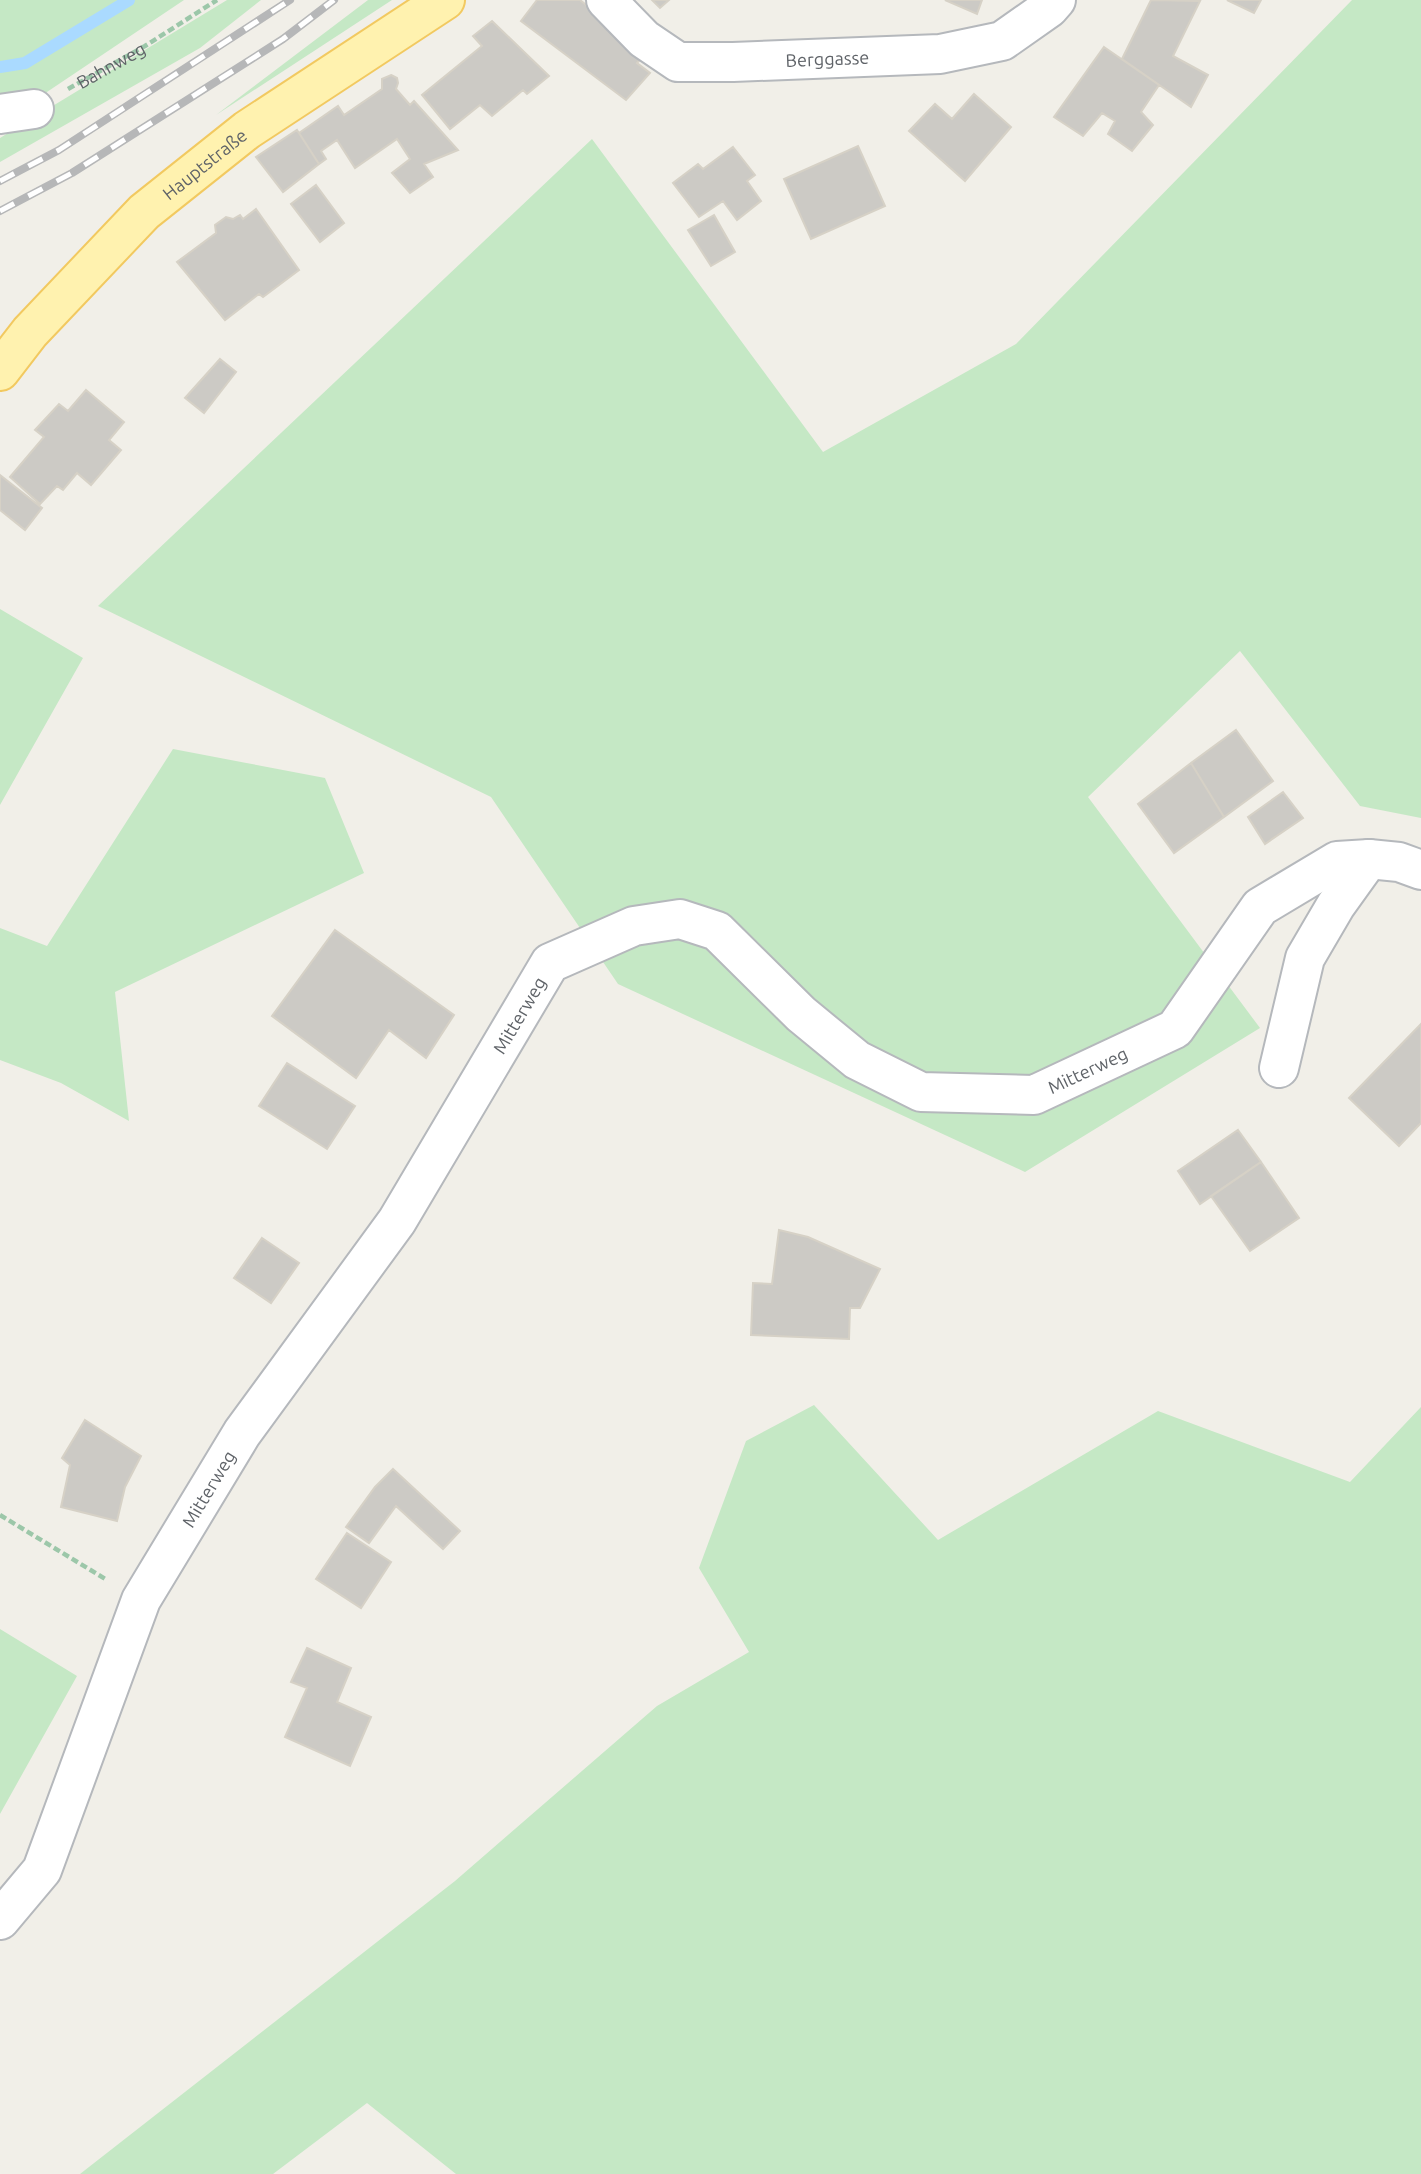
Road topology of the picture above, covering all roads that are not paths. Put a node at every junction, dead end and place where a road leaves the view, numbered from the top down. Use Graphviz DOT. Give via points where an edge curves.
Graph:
graph roads {
  1 [pos="445,0"];
  2 [pos="606,0"];
  3 [pos="1056,0"];
  4 [pos="0,371"];
  5 [pos="1369,859"];
  6 [pos="1421,870"];
  7 [pos="1279,1068"];
  8 [pos="0,1920"];
  1 -- 4 [label="main road, Hauptstraße" via="247,130 144,212 30,332"];
  2 -- 3 [label="street, Berggasse" via="643,40 678,62 733,62 940,54 1002,41"];
  5 -- 6 [label="street, Mitterweg"];
  5 -- 7 [label="street" via="1306,958"];
  5 -- 8 [label="street, Mitterweg" via="1337,861 1260,907 1175,1029 1034,1095 920,1092 857,1060 801,1014 717,930 680,919 634,926 550,963 397,1221 242,1433 141,1600 42,1870"];
}
